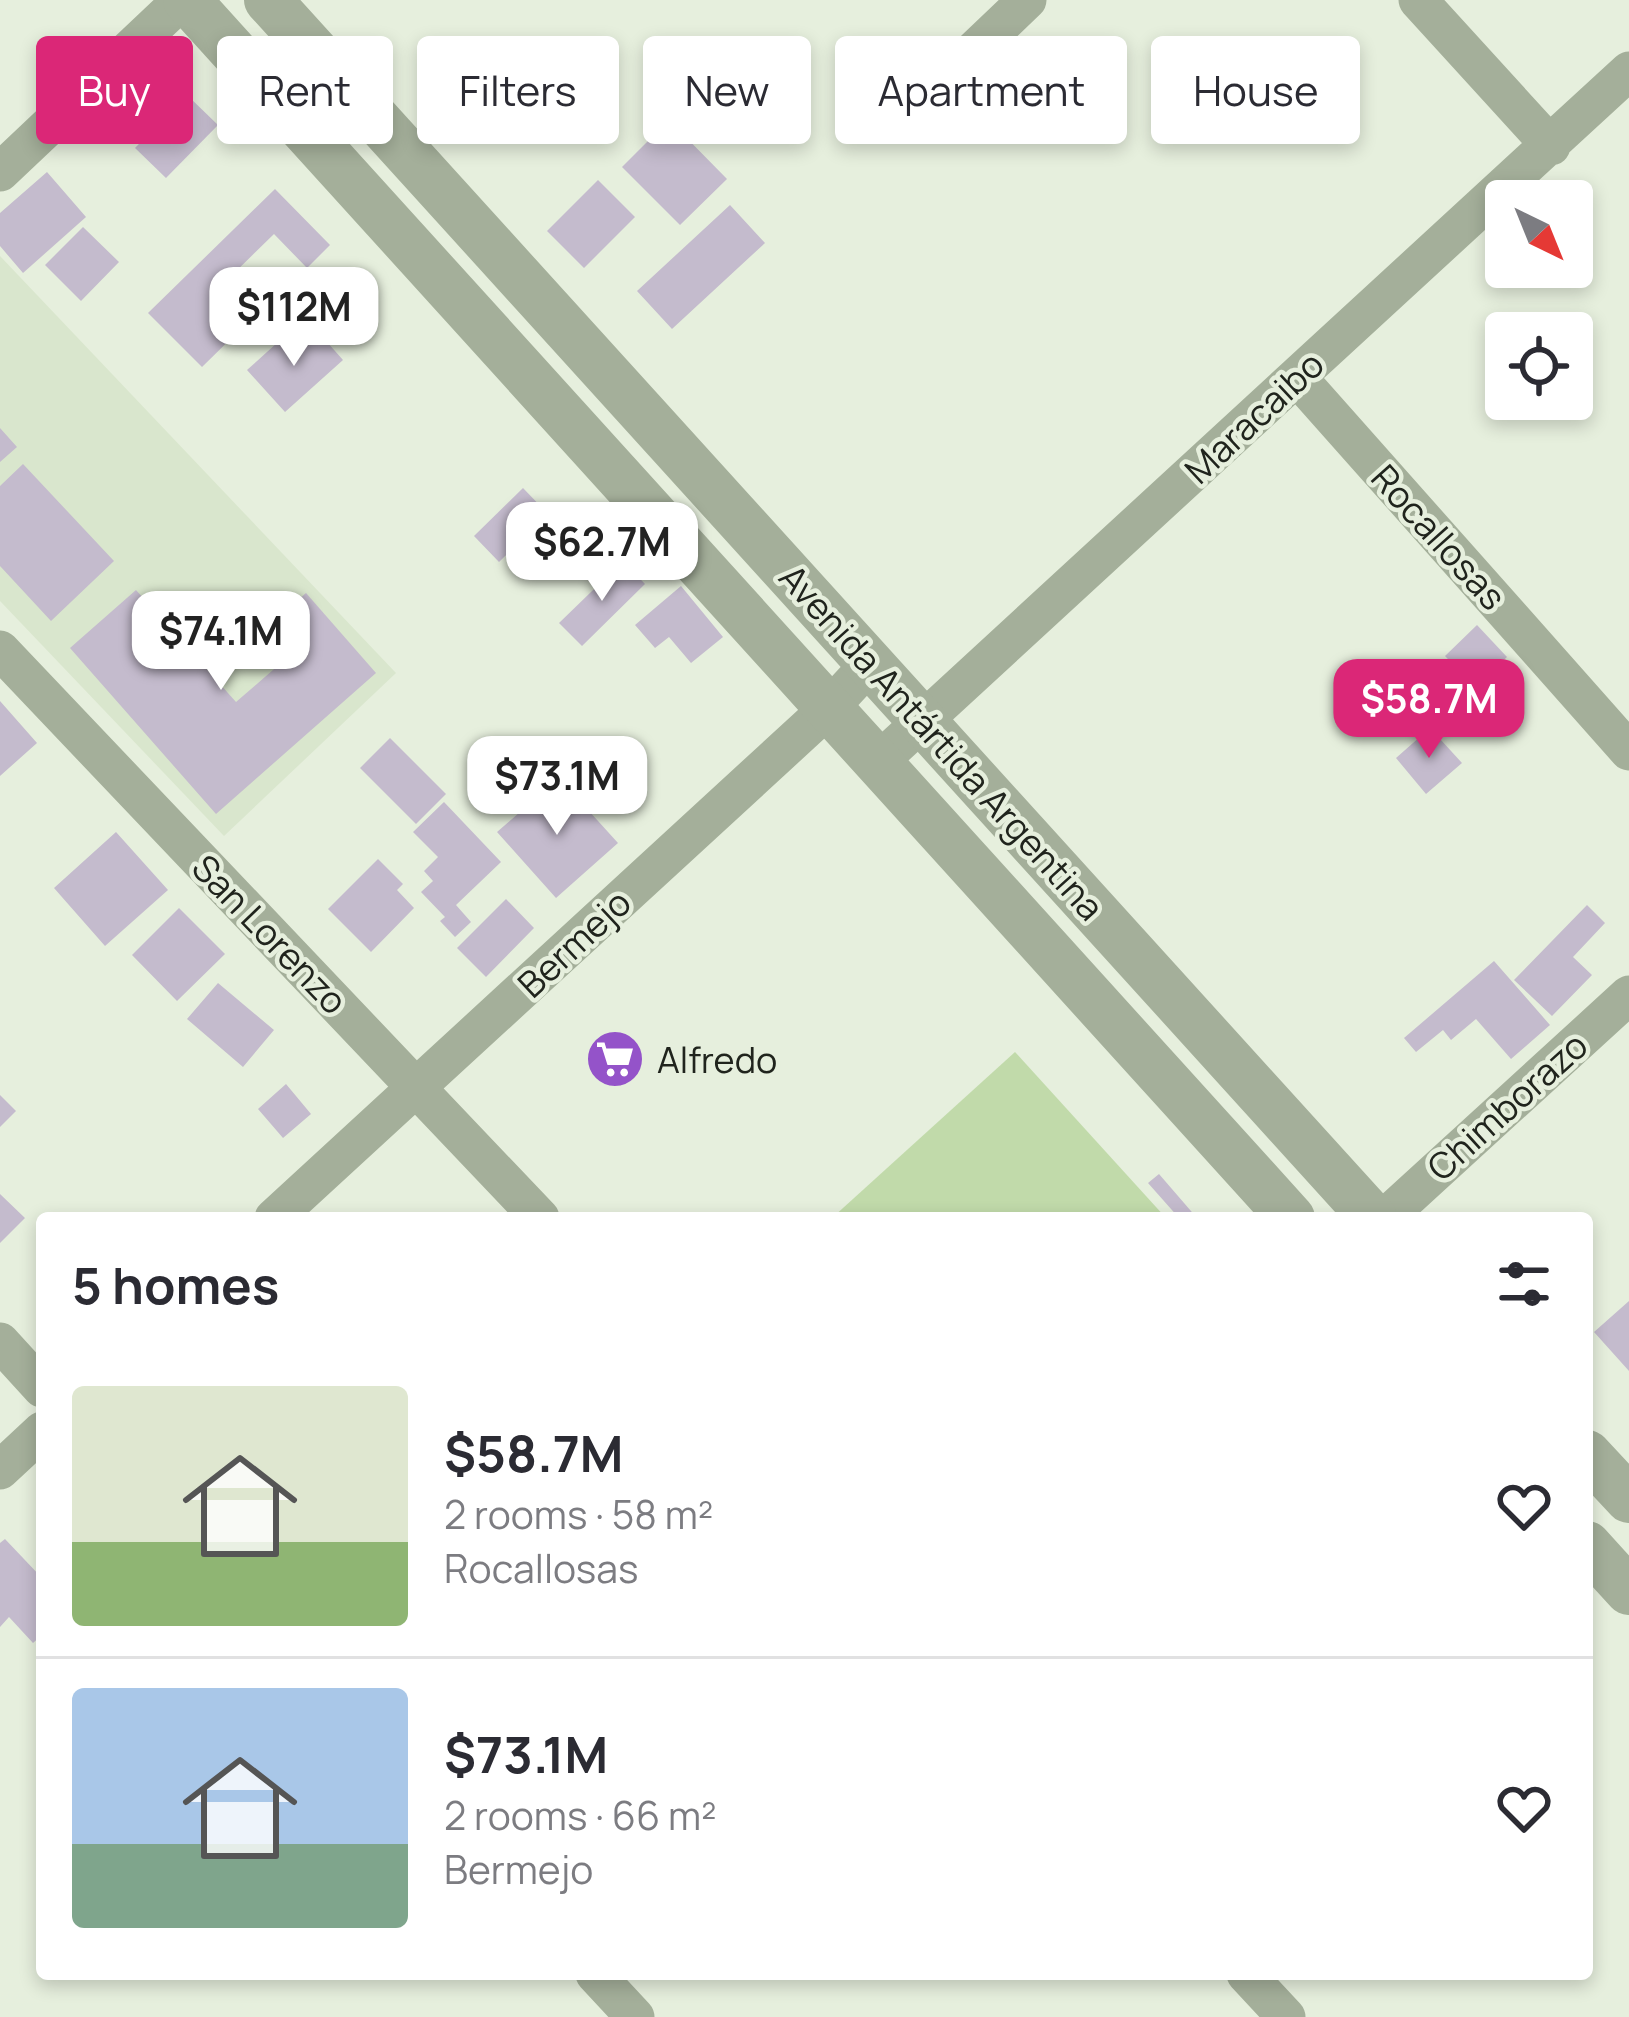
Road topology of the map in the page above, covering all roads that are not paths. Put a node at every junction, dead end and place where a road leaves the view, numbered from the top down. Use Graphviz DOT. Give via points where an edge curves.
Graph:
graph roads {
  1 [pos="184,0"];
  2 [pos="268,0"];
  3 [pos="1027,0"];
  4 [pos="1418,0"];
  5 [pos="989,36"];
  6 [pos="1629,70"];
  7 [pos="1551,146"];
  8 [pos="0,172"];
  9 [pos="1297,377"];
  10 [pos="0,650"];
  11 [pos="870,664"];
  12 [pos="830,707"];
  13 [pos="922,721"];
  14 [pos="1629,751"];
  15 [pos="878,762"];
  16 [pos="1629,995"];
  17 [pos="418,1086"];
  18 [pos="281,1212"];
  19 [pos="535,1212"];
  20 [pos="1286,1212"];
  21 [pos="1368,1212"];
  22 [pos="1392,1212"];
  23 [pos="0,1342"];
  24 [pos="36,1381"];
  25 [pos="36,1437"];
  26 [pos="0,1470"];
  27 [pos="1593,1552"];
  28 [pos="1629,1591"];
  29 [pos="601,1980"];
  30 [pos="1252,1980"];
  31 [pos="635,2017"];
  32 [pos="1286,2017"];
  1 -- 8 [label="street"];
  1 -- 12 [label="street, Avenida Antártida Argentina"];
  2 -- 11 [label="street, Avenida Antártida Argentina"];
  3 -- 5 [label="street"];
  4 -- 7 [label="street"];
  6 -- 7 [label="street, Maracaibo"];
  7 -- 9 [label="street, Maracaibo"];
  9 -- 13 [label="street, Maracaibo"];
  9 -- 14 [label="street, Rocallosas"];
  10 -- 17 [label="street, San Lorenzo"];
  11 -- 12 [label="street, Bermejo"];
  11 -- 13 [label="street, Avenida Antártida Argentina"];
  12 -- 15 [label="street, Avenida Antártida Argentina"];
  12 -- 17 [label="street, Bermejo"];
  13 -- 15 [label="street, Maracaibo"];
  13 -- 21 [label="street, Avenida Antártida Argentina"];
  15 -- 20 [label="street, Avenida Antártida Argentina"];
  16 -- 22 [label="street, Chimborazo"];
  17 -- 18 [label="street, Bermejo"];
  17 -- 19 [label="street, San Lorenzo"];
  23 -- 24 [label="street"];
  25 -- 26 [label="street"];
  27 -- 28 [label="street"];
  29 -- 31 [label="street"];
  30 -- 32 [label="street"];
}
